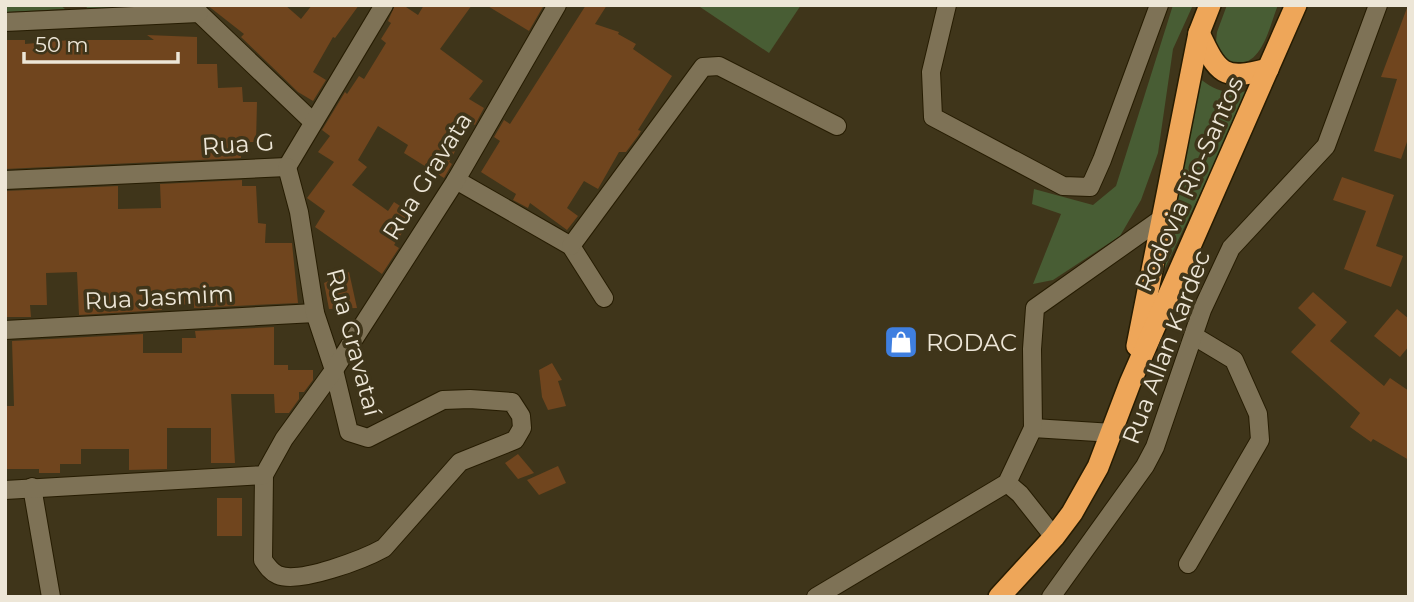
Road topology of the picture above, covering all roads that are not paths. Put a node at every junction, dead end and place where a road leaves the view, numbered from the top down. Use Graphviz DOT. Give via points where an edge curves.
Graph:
graph roads {
  1 [pos="384,5"];
  2 [pos="557,5"];
  3 [pos="947,5"];
  4 [pos="1159,5"];
  5 [pos="1210,5"];
  6 [pos="1296,5"];
  7 [pos="1378,5"];
  8 [pos="202,9"];
  9 [pos="5,22"];
  10 [pos="1199,33"];
  11 [pos="1268,69"];
  12 [pos="313,122"];
  13 [pos="837,126"];
  14 [pos="286,167"];
  15 [pos="5,180"];
  16 [pos="456,180"];
  17 [pos="1161,219"];
  18 [pos="570,246"];
  19 [pos="604,298"];
  20 [pos="315,313"];
  21 [pos="5,330"];
  22 [pos="1194,336"];
  23 [pos="334,370"];
  24 [pos="1130,383"];
  25 [pos="1033,428"];
  26 [pos="1113,433"];
  27 [pos="264,475"];
  28 [pos="1007,484"];
  29 [pos="32,487"];
  30 [pos="5,490"];
  31 [pos="1054,537"];
  32 [pos="1188,564"];
  33 [pos="51,597"];
  34 [pos="816,597"];
  35 [pos="999,597"];
  36 [pos="1051,597"];
  1 -- 12 [label="street, Rua G"];
  2 -- 16 [label="street, Rua Gravata"];
  3 -- 4 [label="street" via="930,72 933,117 1063,186 1090,187"];
  5 -- 10 [label="highway, Rodovia Rio-Santos"];
  6 -- 11 [label="highway, Rodovia Rio-Santos"];
  7 -- 22 [label="street, Rua Allan Kardec" via="1326,146 1231,248"];
  8 -- 9 [label="street"];
  8 -- 12 [label="street"];
  10 -- 11 [label="highway" via="1220,71 1242,76"];
  10 -- 17 [label="highway, Rodovia Rio-Santos"];
  11 -- 24 [label="highway, Rodovia Rio-Santos"];
  12 -- 14 [label="street, Rua G"];
  13 -- 18 [label="street" via="719,66 703,67"];
  14 -- 15 [label="street, Rua G"];
  14 -- 20 [label="street, Rua Gravataí" via="299,212"];
  16 -- 18 [label="street"];
  16 -- 23 [label="street, Rua Gravata"];
  17 -- 24 [label="highway, Rodovia Rio-Santos"];
  17 -- 25 [label="street" via="1035,308"];
  18 -- 19 [label="street"];
  20 -- 21 [label="street, Rua Jasmim"];
  20 -- 23 [label="street, Rua Gravataí"];
  22 -- 32 [label="street" via="1234,360 1258,414 1260,440"];
  22 -- 36 [label="street, Rua Allan Kardec" via="1145,466"];
  23 -- 27 [label="street, Rua Gravata"];
  23 -- 27 [label="street, Rua Gravataí" via="349,432 368,438 443,400 512,402 522,428 515,440 460,462 384,548 296,578 280,576 262,560"];
  24 -- 26 [label="highway, Rodovia Rio-Santos"];
  25 -- 26 [label="street"];
  25 -- 28 [label="street"];
  26 -- 31 [label="highway, Rodovia Rio-Santos" via="1098,467"];
  27 -- 29 [label="street"];
  28 -- 31 [label="street"];
  28 -- 34 [label="street"];
  29 -- 30 [label="street"];
  29 -- 33 [label="street"];
  31 -- 35 [label="highway, Rodovia Rio-Santos"];
}
